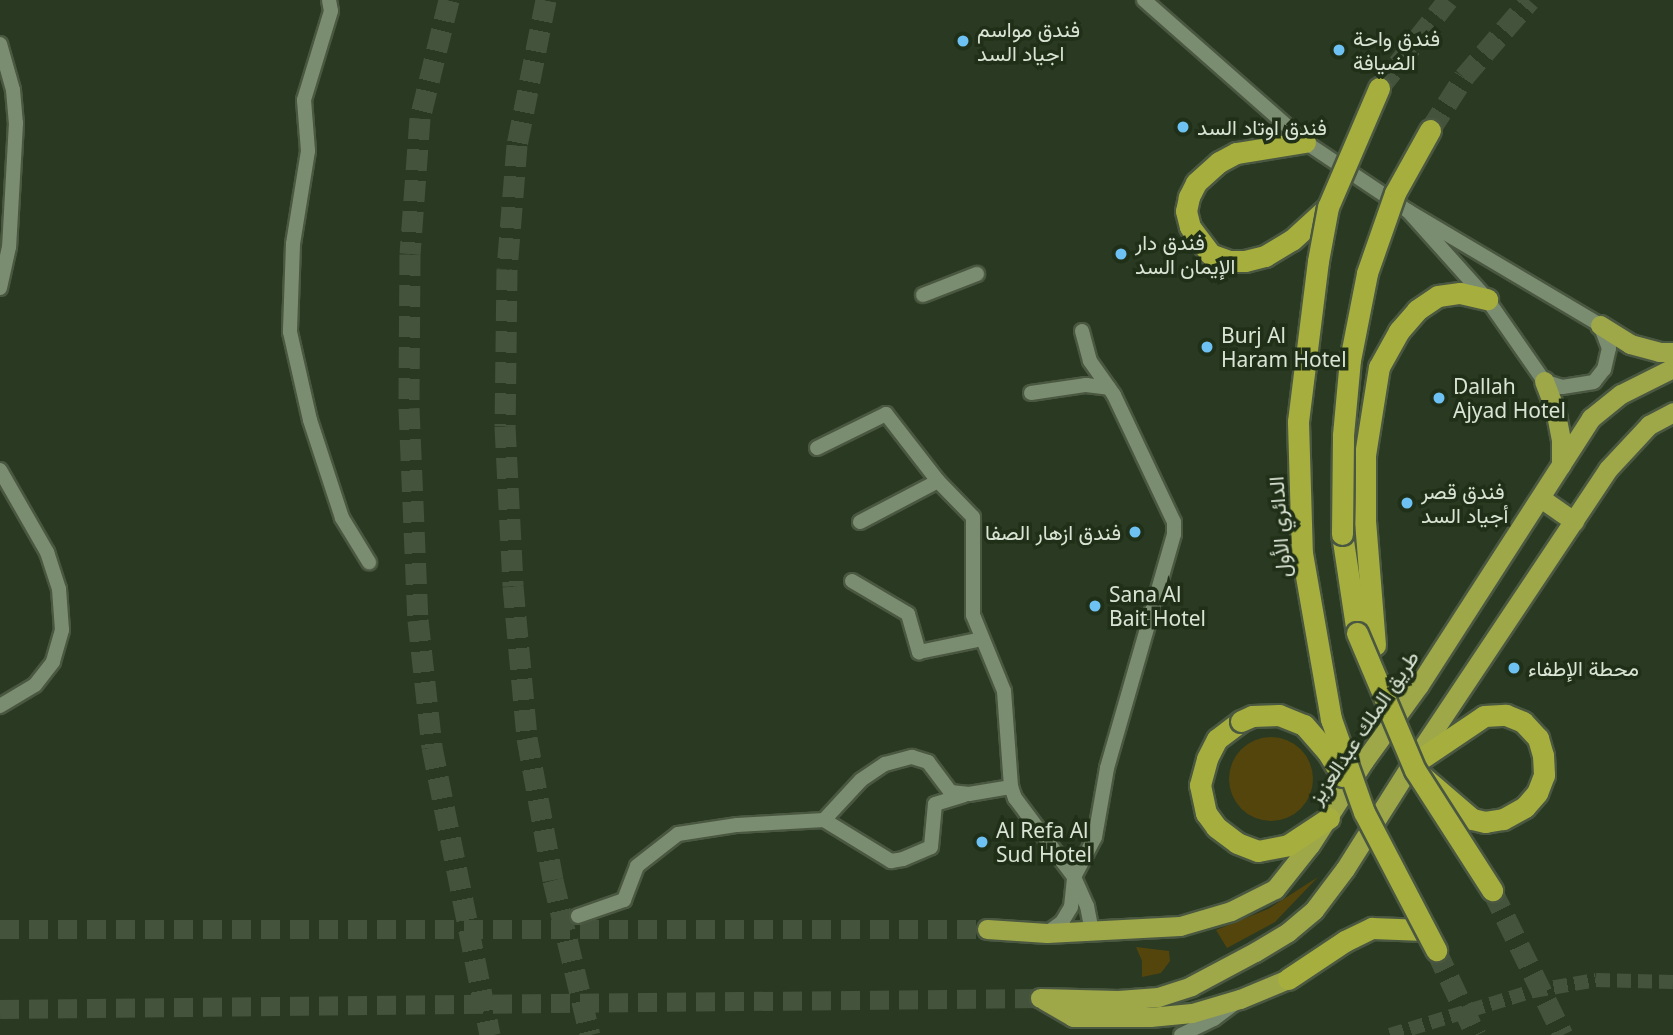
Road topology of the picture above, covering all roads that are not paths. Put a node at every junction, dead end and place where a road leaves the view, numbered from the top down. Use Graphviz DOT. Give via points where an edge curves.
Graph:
graph roads {
  1 [pos="329,0"];
  2 [pos="1144,0"];
  3 [pos="0,44"];
  4 [pos="1379,88"];
  5 [pos="1430,130"];
  6 [pos="1305,142"];
  7 [pos="1328,207"];
  8 [pos="1408,211"];
  9 [pos="977,274"];
  10 [pos="0,288"];
  11 [pos="923,295"];
  12 [pos="1488,299"];
  13 [pos="1600,325"];
  14 [pos="1082,331"];
  15 [pos="1673,352"];
  16 [pos="1673,368"];
  17 [pos="1544,382"];
  18 [pos="1109,388"];
  19 [pos="1031,393"];
  20 [pos="1673,412"];
  21 [pos="817,448"];
  22 [pos="1560,466"];
  23 [pos="0,470"];
  24 [pos="939,481"];
  25 [pos="1542,499"];
  26 [pos="1574,521"];
  27 [pos="860,522"];
  28 [pos="369,562"];
  29 [pos="852,580"];
  30 [pos="982,639"];
  31 [pos="1375,645"];
  32 [pos="0,706"];
  33 [pos="1388,707"];
  34 [pos="1413,768"];
  35 [pos="1011,787"];
  36 [pos="969,793"];
  37 [pos="1364,812"];
  38 [pos="1329,818"];
  39 [pos="824,820"];
  40 [pos="1074,877"];
  41 [pos="1492,890"];
  42 [pos="578,916"];
  43 [pos="987,929"];
  44 [pos="1424,930"];
  45 [pos="1092,932"];
  46 [pos="1047,933"];
  47 [pos="1436,950"];
  48 [pos="1288,979"];
  49 [pos="1240,999"];
  50 [pos="1181,1035"];
  1 -- 28 [label="street" via="331,11 304,100 307,151 293,244 290,331 310,420 342,518"];
  2 -- 6 [label="street"];
  3 -- 10 [label="street" via="13,90 16,123 9,247"];
  4 -- 7 [label="highway, الدائري الأول, bridge"];
  5 -- 33 [label="highway, bridge" via="1395,193 1367,273 1350,360 1343,435 1342,534 1357,633"];
  6 -- 7 [label="highway" via="1237,153 1219,162 1196,183 1186,211 1197,241 1210,254 1229,261 1265,256 1292,240"];
  6 -- 8 [label="street"];
  7 -- 37 [label="highway, الدائري الأول, bridge" via="1298,422 1302,553 1331,719"];
  8 -- 12 [label="street"];
  8 -- 13 [label="street"];
  9 -- 11 [label="street"];
  12 -- 17 [label="street"];
  12 -- 31 [label="highway" via="1460,293 1438,296 1417,310 1399,331 1379,368 1365,454 1364,522"];
  13 -- 15 [label="highway" via="1630,344"];
  13 -- 17 [label="street" via="1609,348 1604,369 1594,382 1562,387"];
  14 -- 18 [label="street" via="1090,361"];
  16 -- 22 [label="highway, طريق الملك عبدالعزيز" via="1621,394 1591,418"];
  17 -- 22 [label="highway" via="1561,439"];
  18 -- 19 [label="street" via="1086,385"];
  18 -- 40 [label="street" via="1174,522 1174,534 1107,768 1095,837"];
  20 -- 26 [label="highway" via="1640,433 1608,469"];
  21 -- 24 [label="street" via="886,414"];
  22 -- 25 [label="highway, طريق الملك عبدالعزيز"];
  23 -- 32 [label="street" via="47,552 60,589 62,630 53,662 35,685"];
  24 -- 27 [label="street"];
  24 -- 30 [label="street" via="973,517 973,615"];
  25 -- 26 [label="highway"];
  25 -- 38 [label="highway, طريق الملك عبدالعزيز"];
  26 -- 34 [label="highway"];
  29 -- 30 [label="street" via="908,614 919,652"];
  30 -- 35 [label="street" via="1004,691"];
  31 -- 33 [label="highway, bridge"];
  33 -- 34 [label="highway, bridge"];
  34 -- 34 [label="highway, bridge" via="1472,819 1485,822 1503,819 1525,807 1544,775 1538,738 1524,722 1506,715 1484,716"];
  34 -- 41 [label="highway, bridge"];
  34 -- 49 [label="highway" via="1314,910 1288,932 1191,986 1158,997 1040,998 1073,1017 1192,1013"];
  35 -- 36 [label="street"];
  35 -- 40 [label="street"];
  36 -- 39 [label="street" via="951,792 928,761 912,757 886,764 861,780"];
  36 -- 39 [label="street" via="935,804 931,846 903,859 891,861"];
  37 -- 38 [label="highway, bridge" via="1327,751 1304,725 1279,715 1252,716 1217,739 1200,785 1206,813 1237,843 1258,851 1288,845"];
  37 -- 44 [label="highway, الدائري الأول, bridge"];
  38 -- 45 [label="highway, طريق الملك عبدالعزيز" via="1275,889 1242,905 1180,926"];
  39 -- 42 [label="street" via="678,834 637,866 624,900"];
  40 -- 45 [label="street"];
  40 -- 46 [label="street" via="1071,907 1062,922"];
  43 -- 46 [label="highway, طريق الملك عبدالعزيز"];
  44 -- 47 [label="highway, الدائري الأول, bridge"];
  44 -- 48 [label="highway" via="1372,928"];
  45 -- 46 [label="highway, طريق الملك عبدالعزيز"];
  48 -- 49 [label="highway"];
  49 -- 50 [label="street" via="1214,1019"];
}
